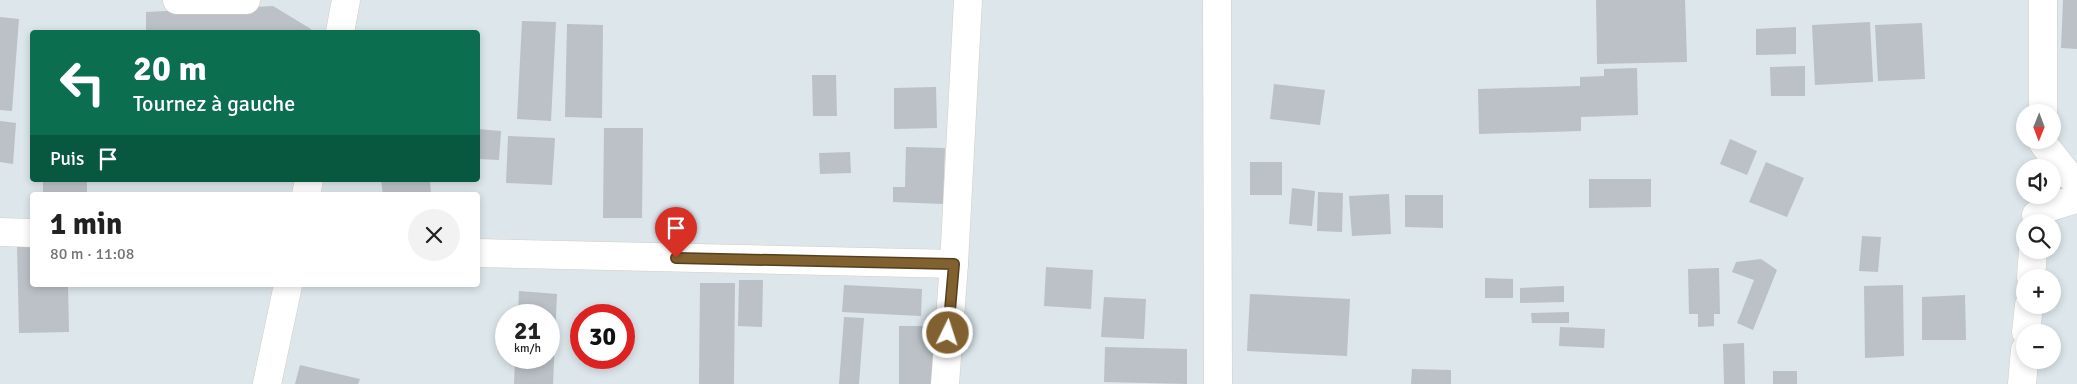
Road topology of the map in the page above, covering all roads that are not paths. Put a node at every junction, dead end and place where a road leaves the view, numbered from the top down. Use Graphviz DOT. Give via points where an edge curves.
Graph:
graph roads {
  1 [pos="177,0"];
  2 [pos="246,0"];
  3 [pos="328,0"];
  4 [pos="347,0"];
  5 [pos="968,0"];
  6 [pos="1217,0"];
  7 [pos="2043,0"];
  8 [pos="340,30"];
  9 [pos="2043,104"];
  10 [pos="2041,150"];
  11 [pos="2077,179"];
  12 [pos="2077,199"];
  13 [pos="2036,211"];
  14 [pos="0,232"];
  15 [pos="30,234"];
  16 [pos="480,253"];
  17 [pos="954,264"];
  18 [pos="288,287"];
  19 [pos="2023,369"];
  20 [pos="267,384"];
  21 [pos="944,384"];
  22 [pos="1218,384"];
  23 [pos="2022,384"];
  1 -- 2 [label="street"];
  3 -- 4 [label="street"];
  4 -- 8 [label="street"];
  5 -- 17 [label="street"];
  6 -- 22 [label="street"];
  7 -- 9 [label="street"];
  10 -- 11 [label="street" via="2068,175"];
  12 -- 13 [label="street"];
  14 -- 15 [label="street"];
  16 -- 17 [label="street"];
  17 -- 21 [label="street"];
  18 -- 20 [label="street"];
  19 -- 23 [label="street"];
}
